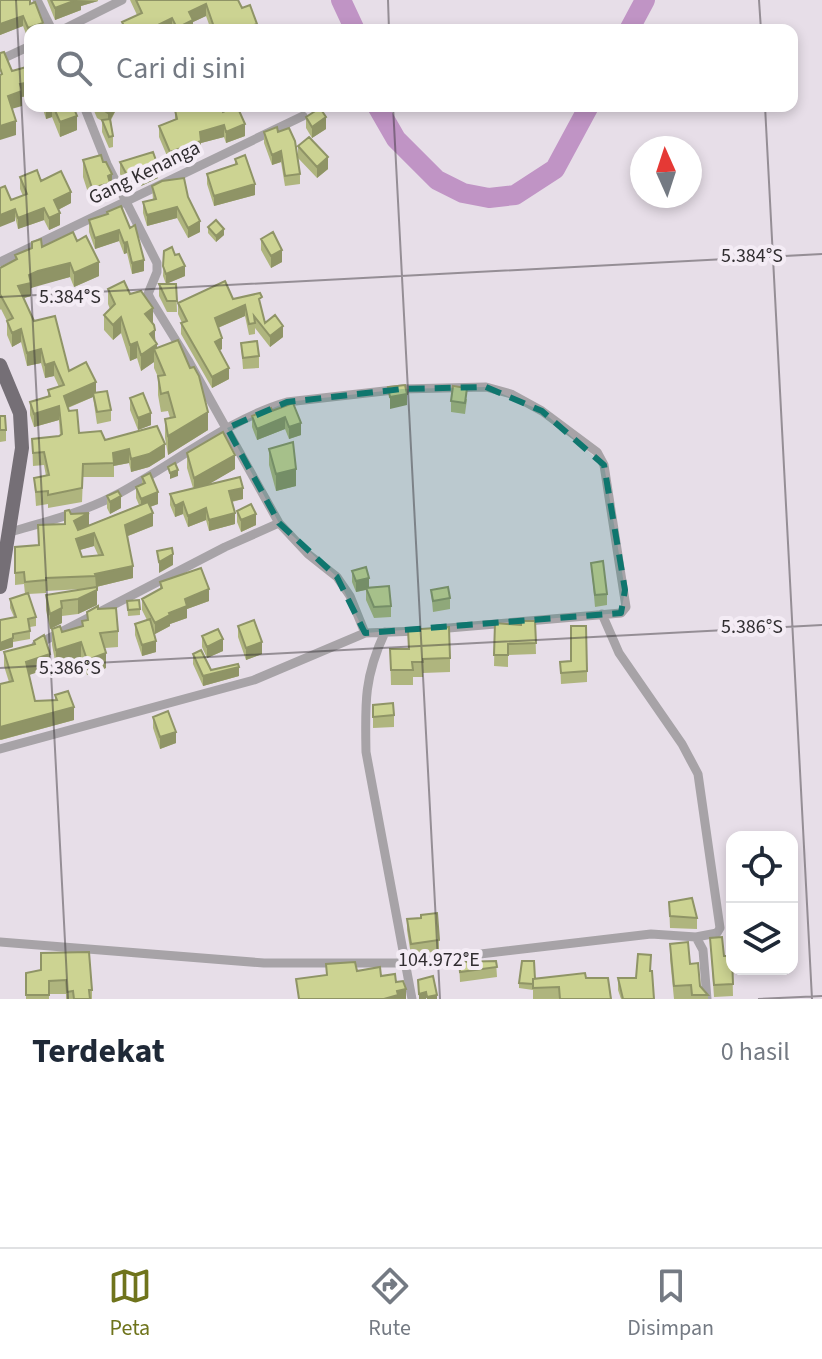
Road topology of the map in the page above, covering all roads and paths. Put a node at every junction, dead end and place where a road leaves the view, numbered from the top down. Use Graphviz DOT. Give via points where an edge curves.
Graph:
graph roads {
  1 [pos="37,0"];
  2 [pos="122,0"];
  3 [pos="49,24"];
  4 [pos="74,24"];
  5 [pos="24,49"];
  6 [pos="0,60"];
  7 [pos="87,112"];
  8 [pos="303,116"];
  9 [pos="125,202"];
  10 [pos="0,262"];
  11 [pos="0,365"];
  12 [pos="227,428"];
  13 [pos="279,523"];
  14 [pos="10,532"];
  15 [pos="0,587"];
  16 [pos="602,614"];
  17 [pos="385,632"];
  18 [pos="365,633"];
  19 [pos="24,651"];
  20 [pos="0,749"];
  21 [pos="696,937"];
  22 [pos="0,942"];
  23 [pos="404,963"];
  24 [pos="412,999"];
  25 [pos="707,999"];
  1 -- 3 [label="street"];
  2 -- 4 [label="street"];
  5 -- 6 [label="street"];
  7 -- 9 [label="street"];
  8 -- 9 [label="street, Gang Kenanga"];
  9 -- 10 [label="street, Gang Kenanga"];
  9 -- 12 [label="street" via="158,268 148,294"];
  11 -- 14 [label="main road" via="22,426"];
  12 -- 13 [label="street"];
  12 -- 14 [label="street" via="103,501"];
  12 -- 16 [label="street" via="287,402 402,389 486,387 511,394 597,452 604,465 626,607 621,613"];
  13 -- 18 [label="street" via="337,577"];
  13 -- 19 [label="street"];
  14 -- 15 [label="main road"];
  16 -- 17 [label="street"];
  16 -- 21 [label="street" via="619,653 698,774 720,928"];
  17 -- 18 [label="street"];
  17 -- 23 [label="street" via="367,680 366,752"];
  18 -- 20 [label="street" via="254,680"];
  21 -- 23 [label="street" via="651,934"];
  21 -- 25 [label="street" via="703,950"];
  22 -- 23 [label="street" via="264,963"];
  23 -- 24 [label="street"];
}
